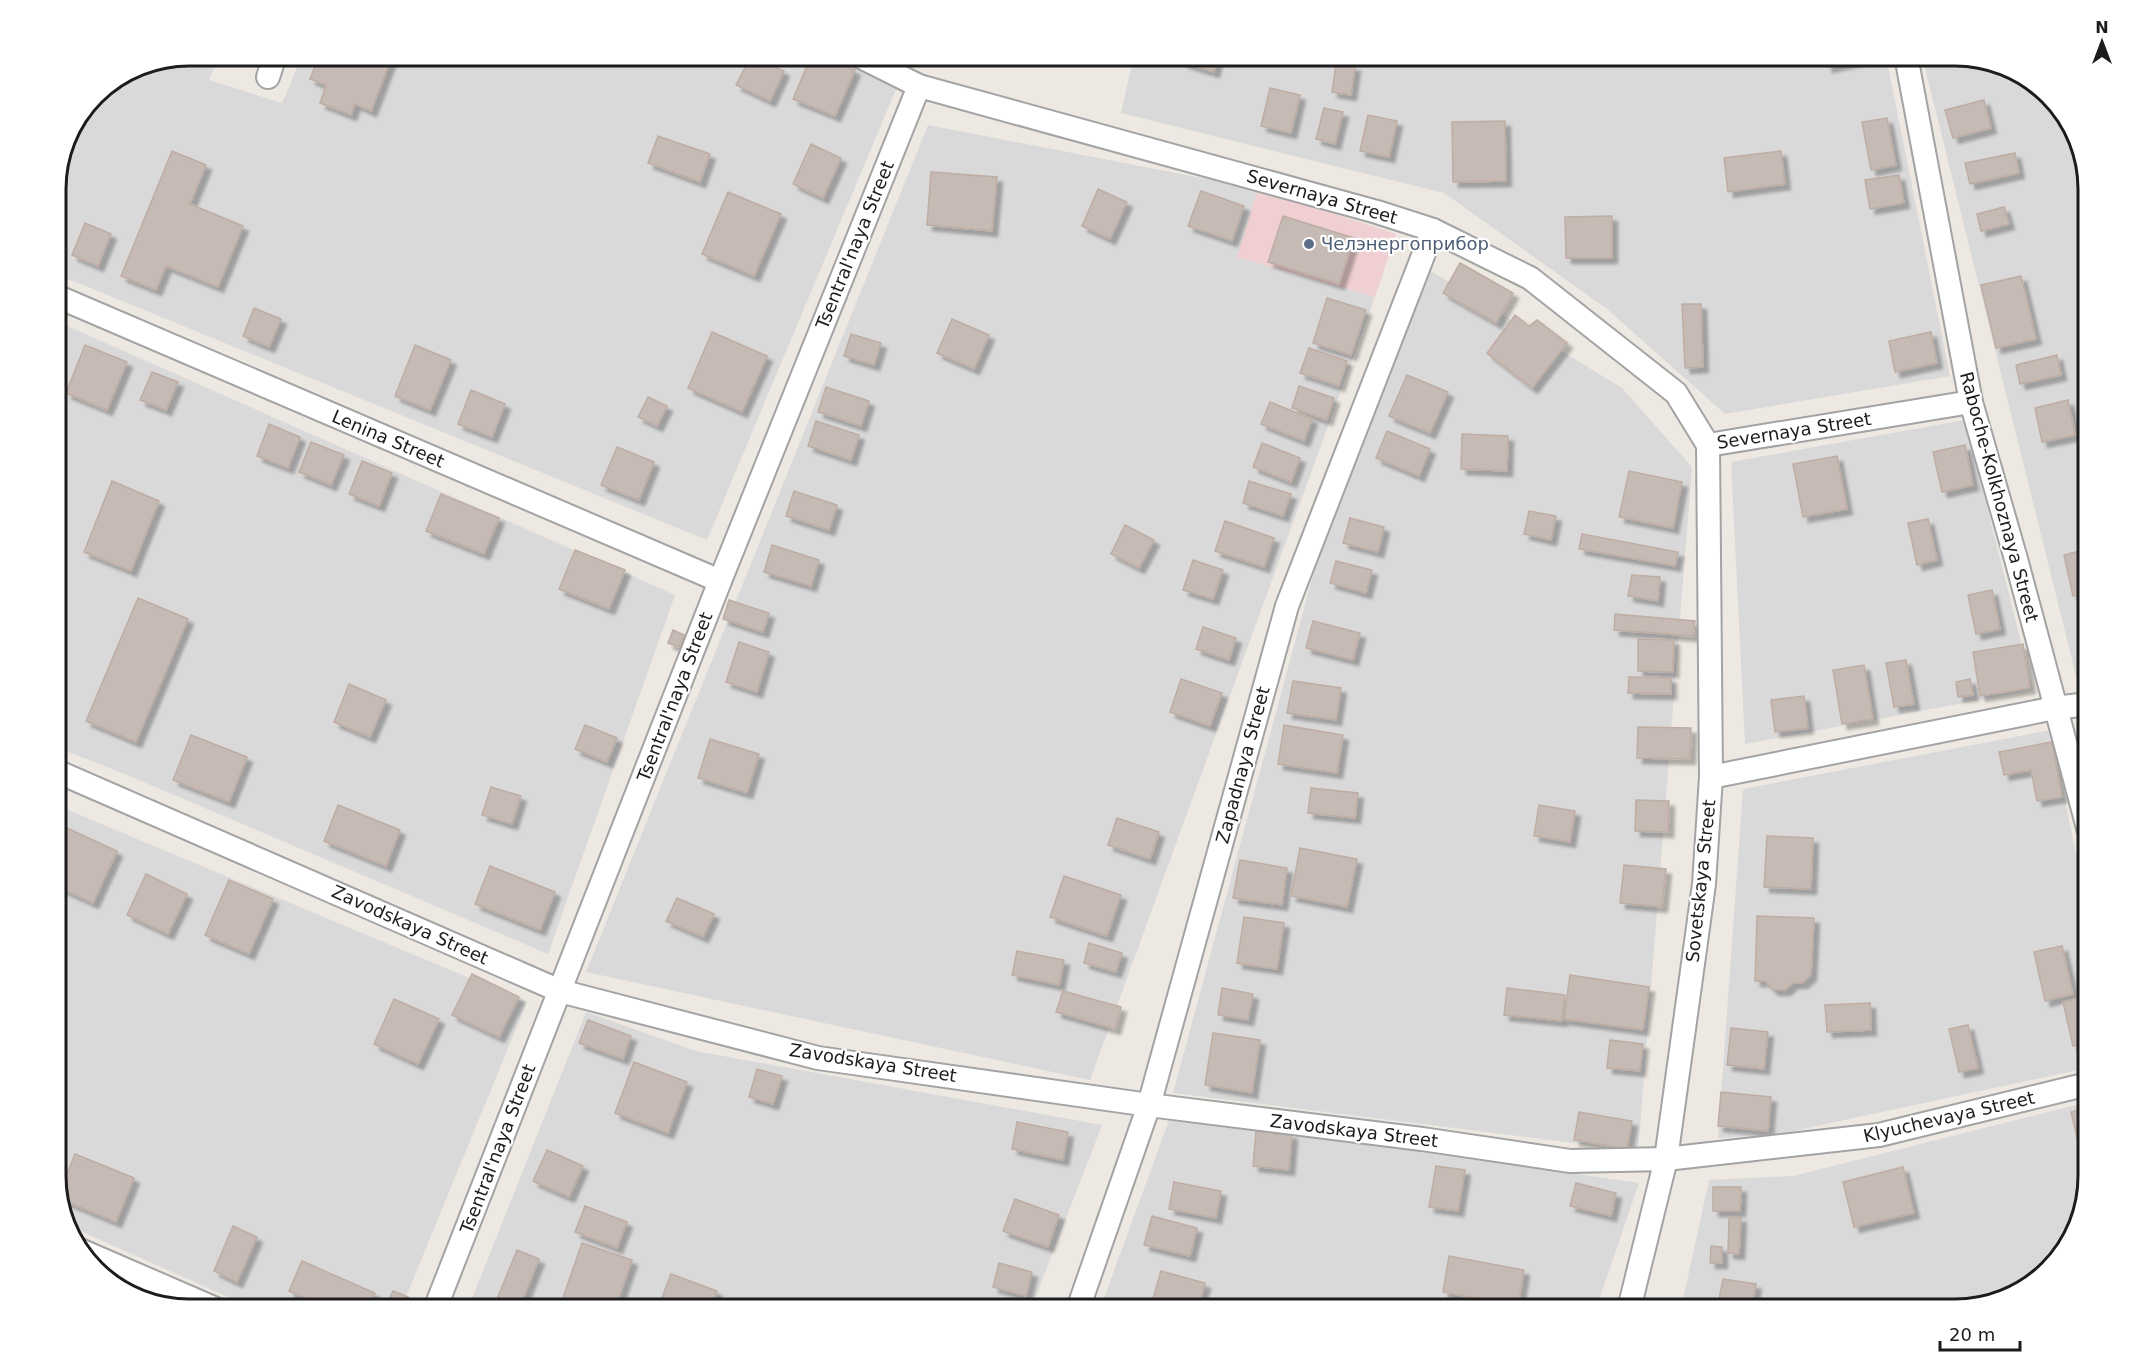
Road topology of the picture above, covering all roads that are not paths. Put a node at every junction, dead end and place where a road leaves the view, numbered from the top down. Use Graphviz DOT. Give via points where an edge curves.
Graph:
graph roads {
  1 [pos="271,66"];
  2 [pos="879,66"];
  3 [pos="1908,66"];
  4 [pos="267,77"];
  5 [pos="919,86"];
  6 [pos="1433,230"];
  7 [pos="66,300"];
  8 [pos="1971,402"];
  9 [pos="1708,445"];
  10 [pos="720,581"];
  11 [pos="2078,705"];
  12 [pos="2055,708"];
  13 [pos="66,775"];
  14 [pos="1711,777"];
  15 [pos="2078,792"];
  16 [pos="560,991"];
  17 [pos="2078,1086"];
  18 [pos="1149,1105"];
  19 [pos="1666,1159"];
  20 [pos="97,1257"];
  21 [pos="191,1299"];
  22 [pos="439,1299"];
  23 [pos="1082,1299"];
  24 [pos="1632,1299"];
  1 -- 4 [label="street"];
  2 -- 5 [label="street, Severnaya Street"];
  3 -- 8 [label="street, Raboche-Kolkhoznaya Street"];
  5 -- 6 [label="street, Severnaya Street"];
  5 -- 10 [label="street, Tsentral'naya Street"];
  6 -- 9 [label="street, Severnaya Street" via="1530,278 1676,393"];
  6 -- 18 [label="street, Zapadnaya Street" via="1287,606"];
  7 -- 10 [label="street, Lenina Street"];
  8 -- 9 [label="street, Severnaya Street"];
  8 -- 12 [label="street, Raboche-Kolkhoznaya Street"];
  9 -- 14 [label="street, Sovetskaya Street"];
  10 -- 16 [label="street, Tsentral'naya Street"];
  11 -- 12 [label="street"];
  12 -- 14 [label="street"];
  12 -- 15 [label="street, Raboche-Kolkhoznaya Street"];
  13 -- 16 [label="street, Zavodskaya Street"];
  14 -- 19 [label="street, Sovetskaya Street" via="1704,884"];
  16 -- 18 [label="street, Zavodskaya Street" via="818,1058"];
  16 -- 22 [label="street, Tsentral'naya Street"];
  17 -- 19 [label="street, Klyuchevaya Street" via="1879,1135"];
  18 -- 19 [label="street, Zavodskaya Street" via="1570,1161"];
  18 -- 23 [label="street, Zapadnaya Street"];
  19 -- 24 [label="street, Sovetskaya Street"];
  20 -- 21 [label="street"];
}
